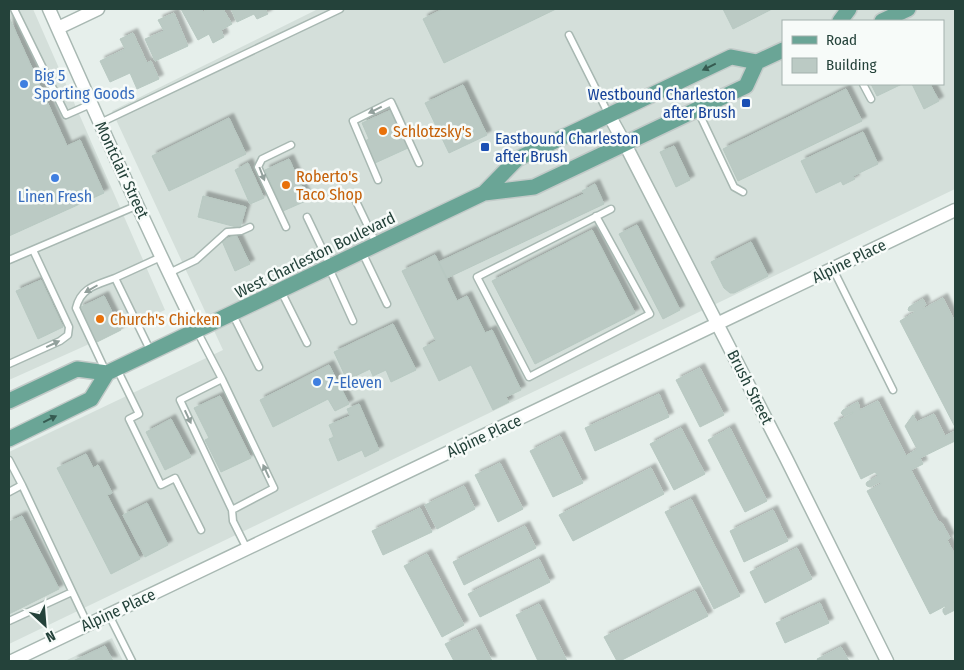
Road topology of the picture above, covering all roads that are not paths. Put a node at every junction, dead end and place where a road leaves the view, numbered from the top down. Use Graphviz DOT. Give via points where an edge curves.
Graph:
graph roads {
  1 [pos="14,9"];
  2 [pos="49,9"];
  3 [pos="98,9"];
  4 [pos="340,9"];
  5 [pos="848,9"];
  6 [pos="908,9"];
  7 [pos="841,20"];
  8 [pos="884,20"];
  9 [pos="58,28"];
  10 [pos="569,35"];
  11 [pos="782,50"];
  12 [pos="757,62"];
  13 [pos="864,85"];
  14 [pos="871,99"];
  15 [pos="92,104"];
  16 [pos="697,110"];
  17 [pos="609,115"];
  18 [pos="100,123"];
  19 [pos="626,144"];
  20 [pos="291,145"];
  21 [pos="419,162"];
  22 [pos="378,180"];
  23 [pos="743,192"];
  24 [pos="484,193"];
  25 [pos="353,194"];
  26 [pos="138,205"];
  27 [pos="611,209"];
  28 [pos="955,210"];
  29 [pos="596,216"];
  30 [pos="307,217"];
  31 [pos="250,227"];
  32 [pos="286,227"];
  33 [pos="376,245"];
  34 [pos="34,250"];
  35 [pos="362,252"];
  36 [pos="161,257"];
  37 [pos="9,260"];
  38 [pos="330,267"];
  39 [pos="833,269"];
  40 [pos="169,273"];
  41 [pos="115,278"];
  42 [pos="280,290"];
  43 [pos="387,304"];
  44 [pos="232,313"];
  45 [pos="353,321"];
  46 [pos="718,325"];
  47 [pos="197,330"];
  48 [pos="307,343"];
  49 [pos="151,352"];
  50 [pos="9,364"];
  51 [pos="259,367"];
  52 [pos="112,371"];
  53 [pos="222,379"];
  54 [pos="893,390"];
  55 [pos="10,397"];
  56 [pos="9,439"];
  57 [pos="9,460"];
  58 [pos="22,485"];
  59 [pos="9,492"];
  60 [pos="232,510"];
  61 [pos="201,530"];
  62 [pos="247,549"];
  63 [pos="72,592"];
  64 [pos="108,615"];
  65 [pos="9,621"];
  66 [pos="88,625"];
  67 [pos="12,661"];
  68 [pos="132,661"];
  69 [pos="888,661"];
  1 -- 15 [label="lane" via="66,115"];
  2 -- 9 [label="street, Montclair Street"];
  3 -- 9 [label="street"];
  4 -- 18 [label="lane"];
  5 -- 7 [label="main road"];
  6 -- 8 [label="main road"];
  9 -- 15 [label="street, Montclair Street"];
  10 -- 17 [label="lane"];
  11 -- 12 [label="main road"];
  12 -- 16 [label="main road, West Charleston Boulevard" via="746,86"];
  12 -- 17 [label="main road, West Charleston Boulevard, one-way" via="731,57"];
  13 -- 14 [label="lane"];
  15 -- 18 [label="street, Montclair Street"];
  16 -- 19 [label="main road, West Charleston Boulevard"];
  16 -- 23 [label="lane" via="734,187"];
  17 -- 19 [label="street, Brush Street"];
  17 -- 24 [label="main road, West Charleston Boulevard" via="517,159"];
  18 -- 26 [label="street, Montclair Street"];
  19 -- 24 [label="main road, West Charleston Boulevard" via="534,187"];
  19 -- 46 [label="street, Brush Street"];
  20 -- 32 [label="lane, one-way" via="262,159 258,167"];
  21 -- 22 [label="lane, one-way" via="391,102 353,121"];
  24 -- 33 [label="main road, West Charleston Boulevard"];
  25 -- 33 [label="lane"];
  26 -- 34 [label="lane"];
  26 -- 36 [label="street, Montclair Street"];
  27 -- 29 [label="lane"];
  28 -- 39 [label="street, Alpine Place"];
  29 -- 29 [label="lane" via="477,277 530,377 650,314"];
  30 -- 38 [label="lane"];
  31 -- 40 [label="lane" via="227,232 196,260"];
  33 -- 35 [label="main road, West Charleston Boulevard"];
  34 -- 37 [label="lane"];
  50 -- 34 [label="lane, one-way" via="68,335 69,327"];
  35 -- 38 [label="main road, West Charleston Boulevard"];
  35 -- 43 [label="lane"];
  36 -- 40 [label="street, Montclair Street"];
  36 -- 41 [label="lane"];
  38 -- 42 [label="main road, West Charleston Boulevard"];
  38 -- 45 [label="lane"];
  39 -- 46 [label="street, Alpine Place"];
  39 -- 54 [label="lane"];
  40 -- 47 [label="street, Montclair Street"];
  41 -- 49 [label="lane"];
  41 -- 52 [label="lane, one-way" via="88,289 78,299 76,308"];
  42 -- 44 [label="main road, West Charleston Boulevard"];
  42 -- 48 [label="lane"];
  44 -- 47 [label="main road, West Charleston Boulevard"];
  44 -- 51 [label="lane"];
  46 -- 62 [label="street, Alpine Place"];
  46 -- 69 [label="street, Brush Street"];
  47 -- 49 [label="main road, West Charleston Boulevard"];
  47 -- 53 [label="lane"];
  49 -- 52 [label="main road, West Charleston Boulevard"];
  52 -- 55 [label="main road" via="77,368"];
  56 -- 52 [label="main road, one-way" via="92,399"];
  52 -- 61 [label="lane" via="139,414 129,419 162,485 175,478"];
  60 -- 53 [label="lane, one-way" via="274,488"];
  53 -- 60 [label="lane, one-way" via="180,400"];
  57 -- 58 [label="lane"];
  58 -- 59 [label="lane"];
  58 -- 63 [label="lane"];
  60 -- 62 [label="lane" via="233,520"];
  62 -- 64 [label="street, Alpine Place"];
  63 -- 65 [label="lane"];
  63 -- 66 [label="lane"];
  64 -- 66 [label="street, Alpine Place"];
  64 -- 68 [label="lane"];
  66 -- 67 [label="street, Alpine Place"];
}
